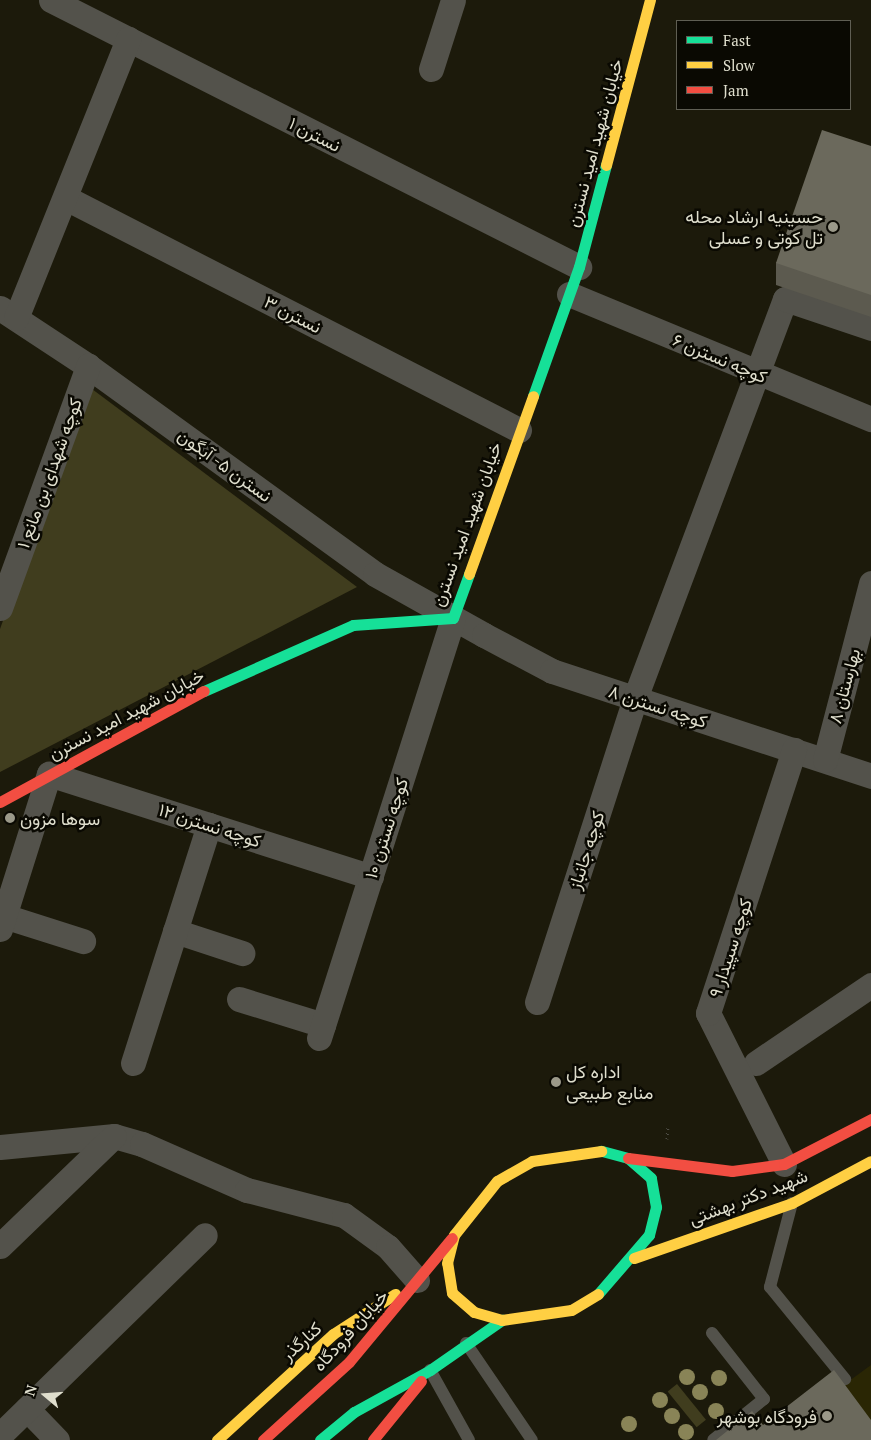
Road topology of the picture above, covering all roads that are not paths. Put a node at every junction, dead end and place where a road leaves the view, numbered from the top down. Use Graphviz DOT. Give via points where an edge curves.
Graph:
graph roads {
  1 [pos="51,0"];
  2 [pos="453,0"];
  3 [pos="650,0"];
  4 [pos="128,39"];
  5 [pos="431,70"];
  6 [pos="66,198"];
  7 [pos="579,267"];
  8 [pos="569,294"];
  9 [pos="8,313"];
  10 [pos="871,328"];
  11 [pos="88,366"];
  12 [pos="756,374"];
  13 [pos="871,419"];
  14 [pos="519,430"];
  15 [pos="871,583"];
  16 [pos="0,608"];
  17 [pos="453,618"];
  18 [pos="635,698"];
  19 [pos="794,750"];
  20 [pos="825,760"];
  21 [pos="49,774"];
  22 [pos="871,776"];
  23 [pos="0,802"];
  24 [pos="209,825"];
  25 [pos="371,877"];
  26 [pos="2,922"];
  27 [pos="175,931"];
  28 [pos="83,941"];
  29 [pos="242,952"];
  30 [pos="871,985"];
  31 [pos="239,998"];
  32 [pos="537,1002"];
  33 [pos="133,1063"];
  34 [pos="756,1063"];
  35 [pos="871,1119"];
  36 [pos="114,1136"];
  37 [pos="0,1147"];
  38 [pos="628,1158"];
  39 [pos="871,1161"];
  40 [pos="784,1164"];
  41 [pos="792,1203"];
  42 [pos="205,1234"];
  43 [pos="454,1235"];
  44 [pos="0,1246"];
  45 [pos="634,1258"];
  46 [pos="417,1280"];
  47 [pos="502,1320"];
  48 [pos="712,1333"];
  49 [pos="465,1342"];
  50 [pos="430,1370"];
  51 [pos="845,1379"];
  52 [pos="27,1410"];
  53 [pos="0,1435"];
  54 [pos="57,1440"];
  55 [pos="217,1440"];
  56 [pos="264,1440"];
  57 [pos="320,1440"];
  58 [pos="373,1440"];
  59 [pos="469,1440"];
  60 [pos="532,1440"];
  61 [pos="713,1440"];
  1 -- 4 [label="street, نسترن ۱"];
  2 -- 5 [label="street"];
  3 -- 7 [label="main road, خیابان شهید امید نسترن"];
  4 -- 6 [label="street"];
  4 -- 7 [label="street, نسترن ۱"];
  6 -- 9 [label="street"];
  6 -- 14 [label="street, نسترن ۳"];
  7 -- 8 [label="main road, خیابان شهید امید نسترن"];
  8 -- 12 [label="street, کوچه نسترن ۶"];
  8 -- 14 [label="main road, خیابان شهید امید نسترن"];
  9 -- 11 [label="street, نسترن ۵- آبگون"];
  10 -- 12 [label="street, کوچه جانباز" via="785,299"];
  11 -- 16 [label="street, کوچه شهدای بن مانع ۱"];
  11 -- 17 [label="street, نسترن ۵- آبگون" via="375,574"];
  12 -- 13 [label="street, کوچه نسترن ۶"];
  12 -- 18 [label="street, کوچه جانباز"];
  14 -- 17 [label="main road, خیابان شهید امید نسترن"];
  15 -- 20 [label="street, بهارستان ۸"];
  17 -- 18 [label="street, کوچه نسترن ۸" via="552,671"];
  17 -- 21 [label="main road, خیابان شهید امید نسترن" via="353,624 196,694"];
  17 -- 25 [label="street, کوچه نسترن ۱۰"];
  18 -- 19 [label="street, کوچه نسترن ۸"];
  18 -- 32 [label="street, کوچه جانباز"];
  19 -- 20 [label="street, کوچه نسترن ۸"];
  19 -- 40 [label="street, کوچه سپیدار ۹" via="708,1013"];
  20 -- 22 [label="street, کوچه نسترن ۸"];
  21 -- 23 [label="main road, خیابان شهید امید نسترن"];
  21 -- 24 [label="street, کوچه نسترن ۱۲"];
  21 -- 26 [label="street"];
  24 -- 25 [label="street, کوچه نسترن ۱۲"];
  24 -- 27 [label="street"];
  25 -- 31 [label="street, کوچه نسترن ۱۰" via="321,1032"];
  26 -- 28 [label="street"];
  27 -- 29 [label="street"];
  27 -- 33 [label="street"];
  30 -- 34 [label="street"];
  35 -- 40 [label="main road, شهید دکتر بهشتی"];
  36 -- 37 [label="street"];
  36 -- 44 [label="street"];
  36 -- 46 [label="street" via="247,1190 344,1215 388,1248"];
  38 -- 40 [label="main road, شهید دکتر بهشتی" via="732,1171"];
  38 -- 43 [label="main road, شهید دکتر بهشتی" via="600,1151 574,1152 514,1168 483,1195"];
  38 -- 45 [label="main road" via="651,1178 656,1207 649,1235"];
  39 -- 41 [label="main road, شهید دکتر بهشتی"];
  41 -- 45 [label="main road, شهید دکتر بهشتی"];
  41 -- 51 [label="lane" via="770,1287"];
  42 -- 52 [label="street"];
  43 -- 46 [label="main road, خیابان فرودگاه"];
  43 -- 47 [label="main road" via="446,1263 452,1293 474,1312"];
  45 -- 47 [label="main road" via="590,1302 551,1315"];
  46 -- 55 [label="main road, کنارگذر" via="334,1334"];
  46 -- 56 [label="main road, خیابان فرودگاه" via="349,1362"];
  47 -- 49 [label="main road"];
  48 -- 61 [label="lane" via="764,1399"];
  49 -- 50 [label="main road"];
  49 -- 60 [label="lane"];
  50 -- 57 [label="main road" via="354,1412"];
  50 -- 58 [label="main road"];
  50 -- 59 [label="lane"];
  52 -- 53 [label="street"];
  52 -- 54 [label="street"];
}
